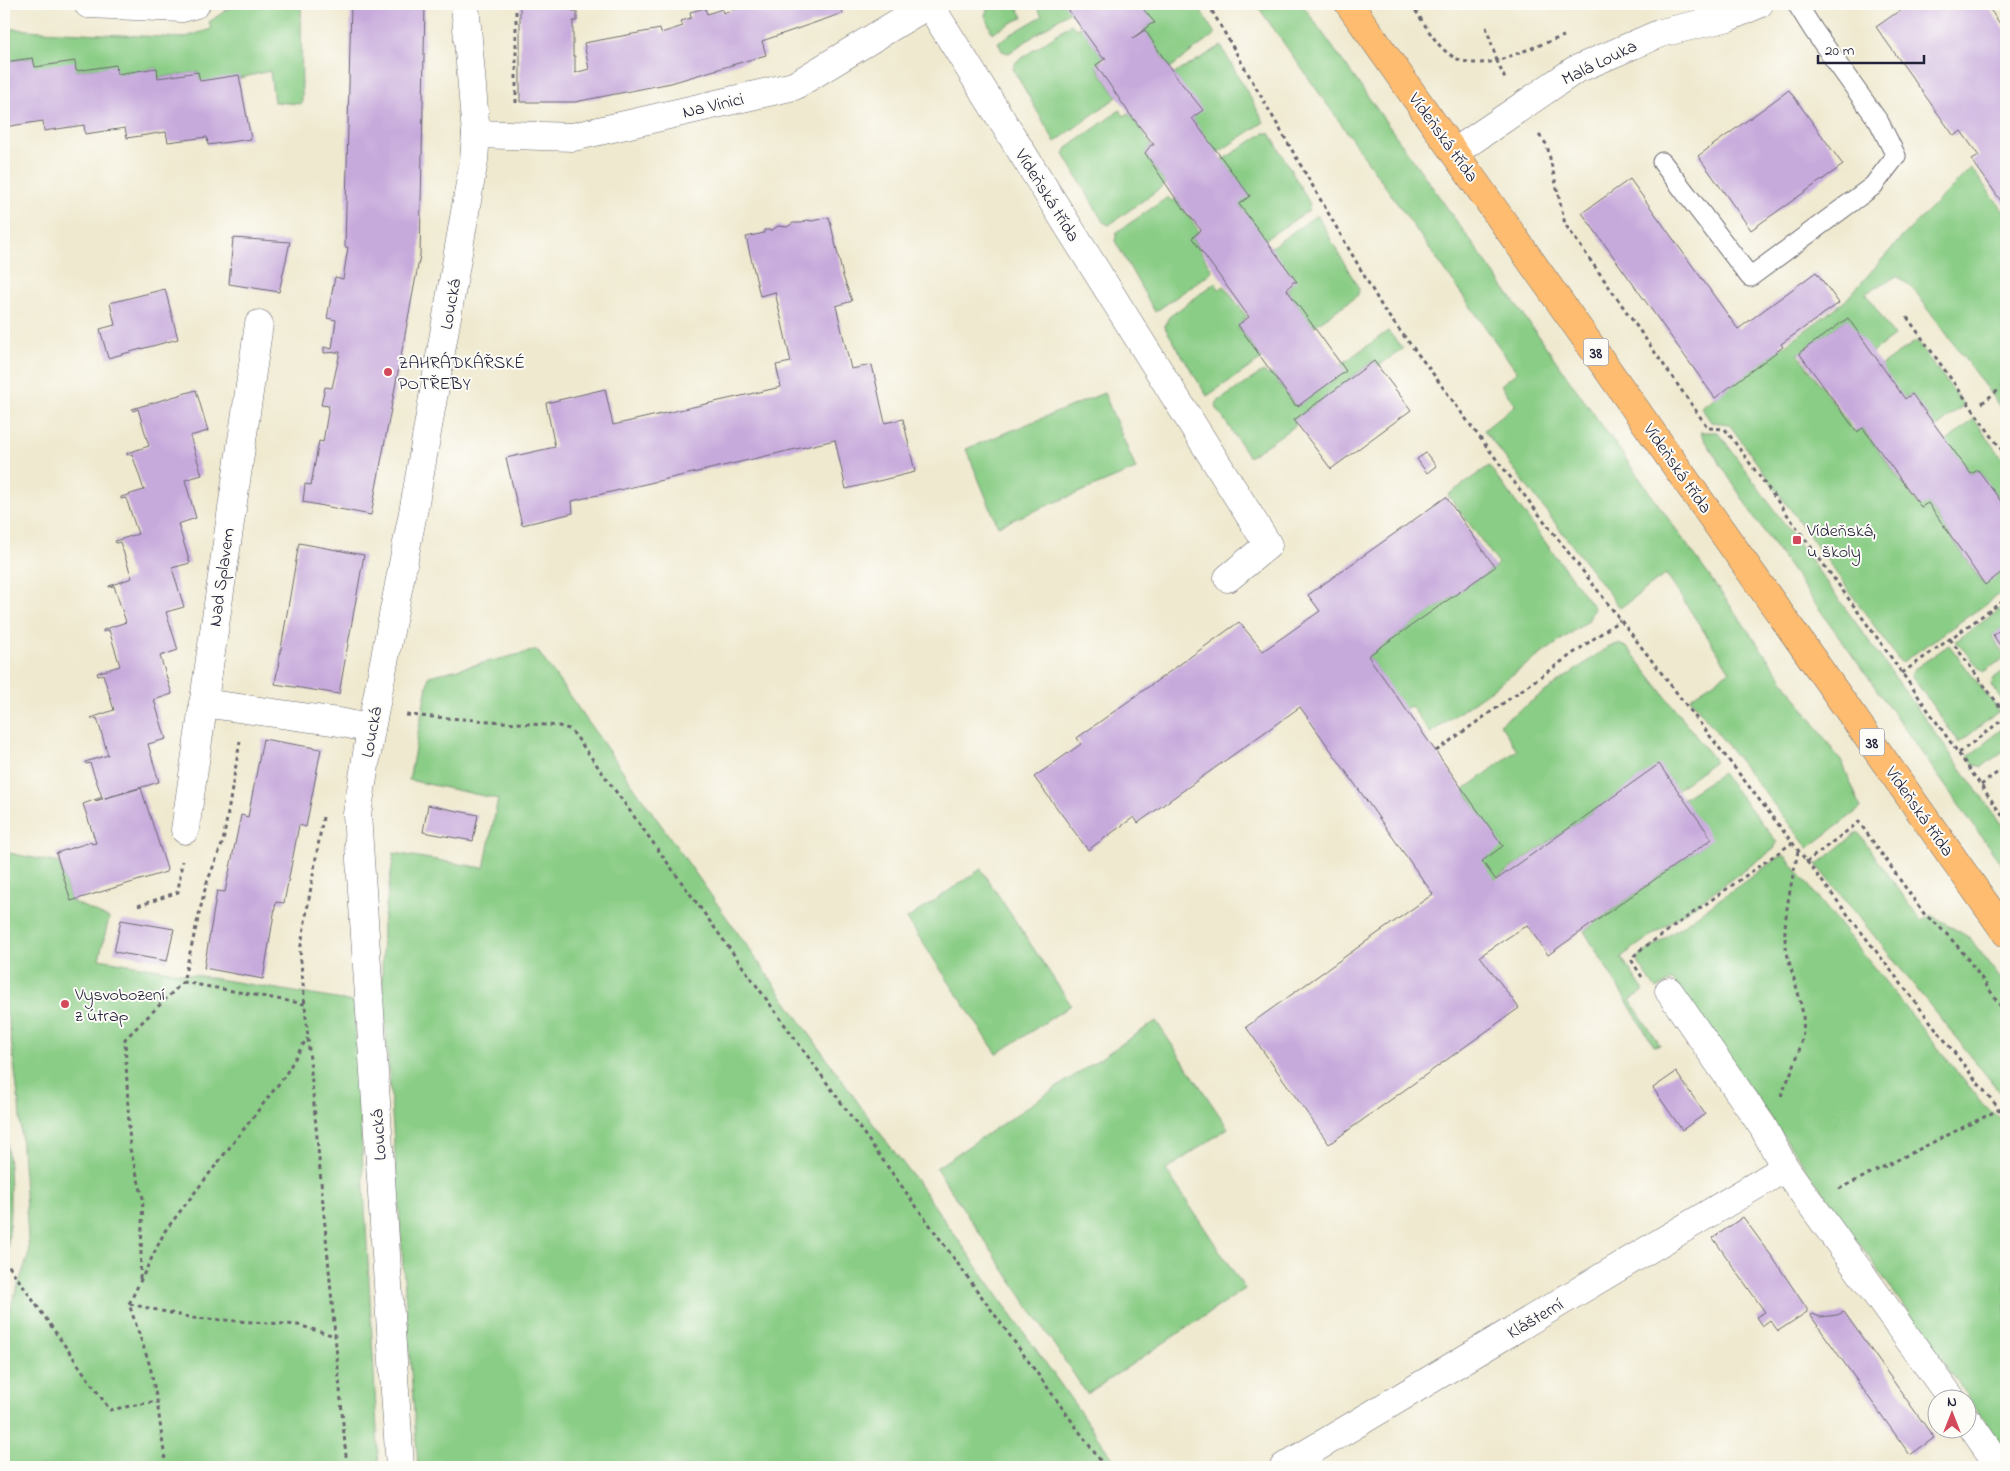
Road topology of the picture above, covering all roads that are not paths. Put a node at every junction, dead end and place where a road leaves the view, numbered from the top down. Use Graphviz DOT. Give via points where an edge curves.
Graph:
graph roads {
  1 [pos="88,4"];
  2 [pos="196,4"];
  3 [pos="466,4"];
  4 [pos="929,4"];
  5 [pos="1349,4"];
  6 [pos="1759,4"];
  7 [pos="1797,4"];
  8 [pos="476,134"];
  9 [pos="1455,152"];
  10 [pos="1662,162"];
  11 [pos="259,324"];
  12 [pos="1228,578"];
  13 [pos="203,703"];
  14 [pos="371,729"];
  15 [pos="185,830"];
  16 [pos="2006,933"];
  17 [pos="1657,987"];
  18 [pos="1785,1168"];
  19 [pos="1944,1388"];
  20 [pos="1978,1435"];
  21 [pos="400,1467"];
  22 [pos="1284,1467"];
  23 [pos="2000,1467"];
  1 -- 2 [label="street" via="182,8"];
  3 -- 8 [label="street, Loucká"];
  4 -- 8 [label="street, Na Vinici" via="794,86 573,137"];
  4 -- 12 [label="street, Vídeňská třída" via="1268,545"];
  5 -- 9 [label="main road, Vídeňská třída / 38"];
  6 -- 9 [label="street, Malá Louka" via="1729,17 1661,33 1574,70"];
  7 -- 10 [label="lane" via="1879,122 1896,156 1873,186 1750,277"];
  8 -- 14 [label="street, Loucká" via="466,213 417,492"];
  9 -- 16 [label="main road, Vídeňská třída / 38"];
  11 -- 13 [label="street, Nad Splavem"];
  13 -- 14 [label="street"];
  13 -- 15 [label="street, Nad Splavem"];
  14 -- 21 [label="street, Loucká" via="357,814"];
  17 -- 18 [label="street" via="1763,1127"];
  18 -- 19 [label="street"];
  18 -- 22 [label="street, Klášterní"];
  20 -- 23 [label="street"];
}
